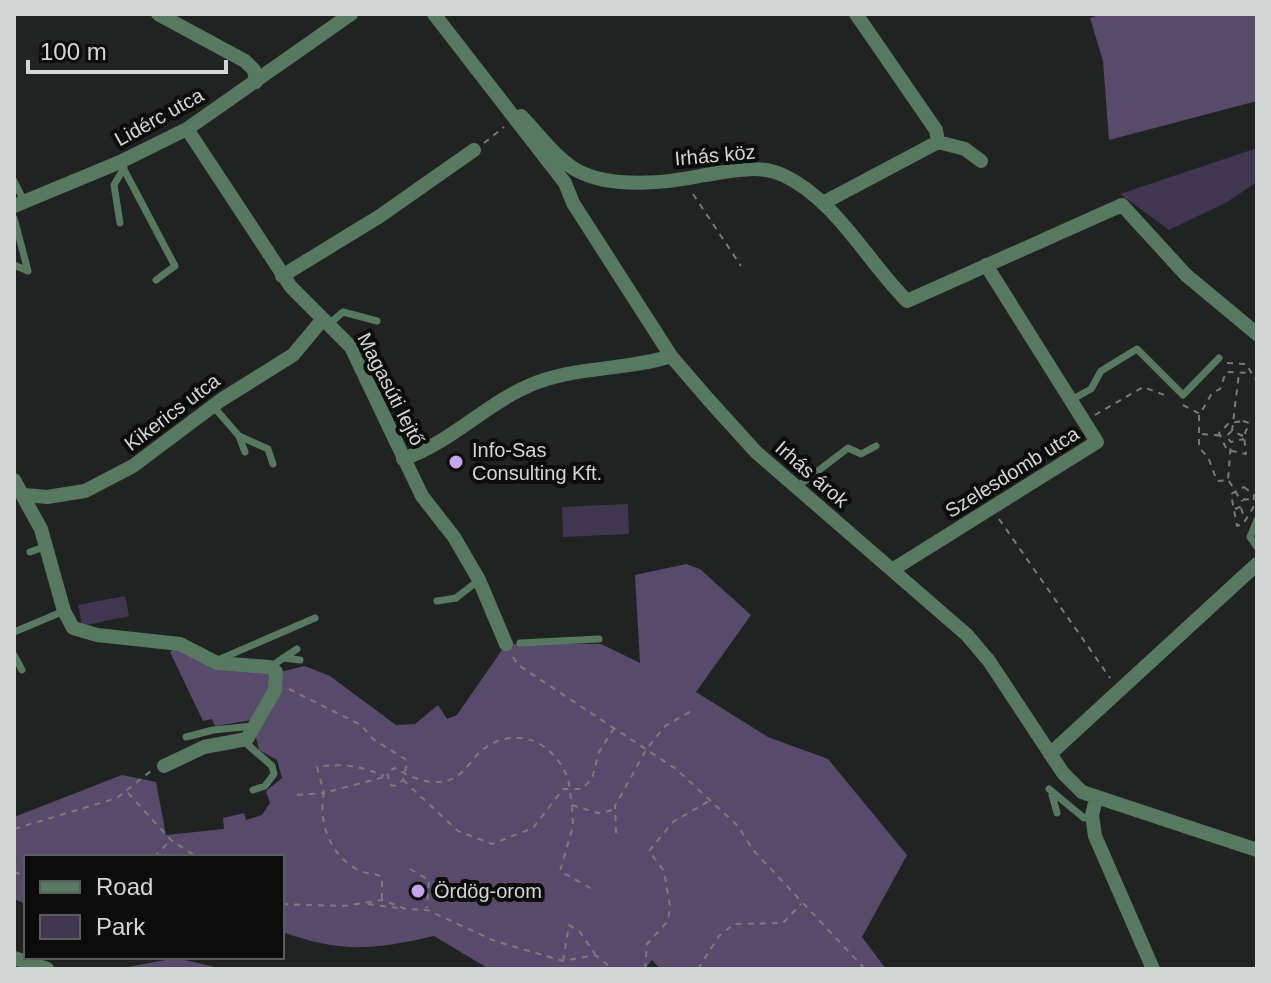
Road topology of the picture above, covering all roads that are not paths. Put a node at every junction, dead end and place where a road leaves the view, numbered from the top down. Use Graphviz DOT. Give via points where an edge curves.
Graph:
graph roads {
  1 [pos="158,14"];
  2 [pos="351,14"];
  3 [pos="434,14"];
  4 [pos="856,14"];
  5 [pos="256,82"];
  6 [pos="500,104"];
  7 [pos="187,129"];
  8 [pos="938,142"];
  9 [pos="474,150"];
  10 [pos="981,161"];
  11 [pos="122,165"];
  12 [pos="14,181"];
  13 [pos="19,203"];
  14 [pos="823,203"];
  15 [pos="14,218"];
  16 [pos="120,223"];
  17 [pos="14,265"];
  18 [pos="986,265"];
  19 [pos="282,276"];
  20 [pos="156,280"];
  21 [pos="326,321"];
  22 [pos="377,321"];
  23 [pos="1257,334"];
  24 [pos="671,356"];
  25 [pos="1219,358"];
  26 [pos="1071,400"];
  27 [pos="213,406"];
  28 [pos="239,436"];
  29 [pos="876,446"];
  30 [pos="245,452"];
  31 [pos="403,459"];
  32 [pos="273,464"];
  33 [pos="14,480"];
  34 [pos="797,487"];
  35 [pos="25,495"];
  36 [pos="1254,516"];
  37 [pos="47,546"];
  38 [pos="1257,547"];
  39 [pos="30,552"];
  40 [pos="1257,564"];
  41 [pos="892,570"];
  42 [pos="479,580"];
  43 [pos="437,601"];
  44 [pos="64,611"];
  45 [pos="315,618"];
  46 [pos="14,632"];
  47 [pos="599,639"];
  48 [pos="513,644"];
  49 [pos="297,649"];
  50 [pos="14,655"];
  51 [pos="300,660"];
  52 [pos="276,662"];
  53 [pos="217,663"];
  54 [pos="22,670"];
  55 [pos="250,732"];
  56 [pos="186,737"];
  57 [pos="1050,754"];
  58 [pos="164,766"];
  59 [pos="253,790"];
  60 [pos="1096,799"];
  61 [pos="1057,813"];
  62 [pos="1092,815"];
  63 [pos="1257,850"];
  64 [pos="14,958"];
  65 [pos="47,969"];
  66 [pos="1153,969"];
  1 -- 5 [label="street" via="245,61"];
  2 -- 5 [label="street, Lidérc utca"];
  3 -- 6 [label="street, Irhás árok"];
  4 -- 8 [label="street" via="936,130"];
  5 -- 7 [label="street, Lidérc utca"];
  6 -- 14 [label="street, Irhás köz" via="513,107 577,171 618,180 770,171 796,182"];
  6 -- 24 [label="street, Irhás árok" via="565,183"];
  7 -- 11 [label="street, Lidérc utca"];
  7 -- 19 [label="street, Magasúti lejtő"];
  8 -- 10 [label="street" via="965,149"];
  8 -- 14 [label="street"];
  9 -- 19 [label="street"];
  11 -- 13 [label="street, Lidérc utca"];
  11 -- 16 [label="lane" via="114,185"];
  11 -- 20 [label="lane" via="175,266"];
  12 -- 13 [label="lane"];
  14 -- 18 [label="street, Irhás köz" via="907,301"];
  15 -- 17 [label="lane" via="28,271"];
  18 -- 23 [label="street" via="1122,205 1186,275"];
  18 -- 26 [label="street, Szelesdomb utca"];
  19 -- 21 [label="street, Magasúti lejtő"];
  21 -- 22 [label="lane" via="343,312"];
  21 -- 27 [label="street, Kikerics utca" via="293,355"];
  21 -- 31 [label="street, Magasúti lejtő" via="351,347"];
  24 -- 31 [label="street" via="591,367 537,382"];
  24 -- 34 [label="street, Irhás árok" via="756,452"];
  25 -- 26 [label="lane" via="1183,395 1137,349 1101,371 1091,389"];
  26 -- 41 [label="street, Szelesdomb utca" via="1097,442"];
  27 -- 28 [label="lane"];
  27 -- 35 [label="street, Kikerics utca" via="105,482 74,493"];
  28 -- 30 [label="lane"];
  28 -- 32 [label="lane" via="268,449"];
  29 -- 34 [label="lane" via="861,454 848,448"];
  31 -- 42 [label="street, Magasúti lejtő"];
  33 -- 35 [label="street"];
  34 -- 41 [label="street, Irhás árok"];
  35 -- 37 [label="street"];
  36 -- 38 [label="lane" via="1250,537"];
  37 -- 39 [label="lane"];
  37 -- 44 [label="street"];
  40 -- 57 [label="street"];
  41 -- 57 [label="street, Irhás árok" via="967,635"];
  42 -- 43 [label="lane" via="456,598"];
  42 -- 48 [label="street, Magasúti lejtő"];
  44 -- 46 [label="lane"];
  44 -- 53 [label="street" via="73,628 180,644"];
  45 -- 53 [label="lane" via="220,657"];
  47 -- 48 [label="lane"];
  49 -- 52 [label="lane"];
  50 -- 54 [label="lane"];
  51 -- 52 [label="lane"];
  52 -- 53 [label="street"];
  52 -- 55 [label="street" via="277,681"];
  55 -- 56 [label="lane" via="213,730"];
  55 -- 58 [label="street"];
  55 -- 59 [label="lane" via="248,745 274,774 265,786"];
  57 -- 60 [label="street, Irhás árok" via="1071,782"];
  60 -- 62 [label="street"];
  60 -- 63 [label="street, Irhás árok"];
  61 -- 62 [label="lane" via="1049,789 1084,818"];
  62 -- 66 [label="street" via="1101,853"];
  64 -- 65 [label="street"];
}
